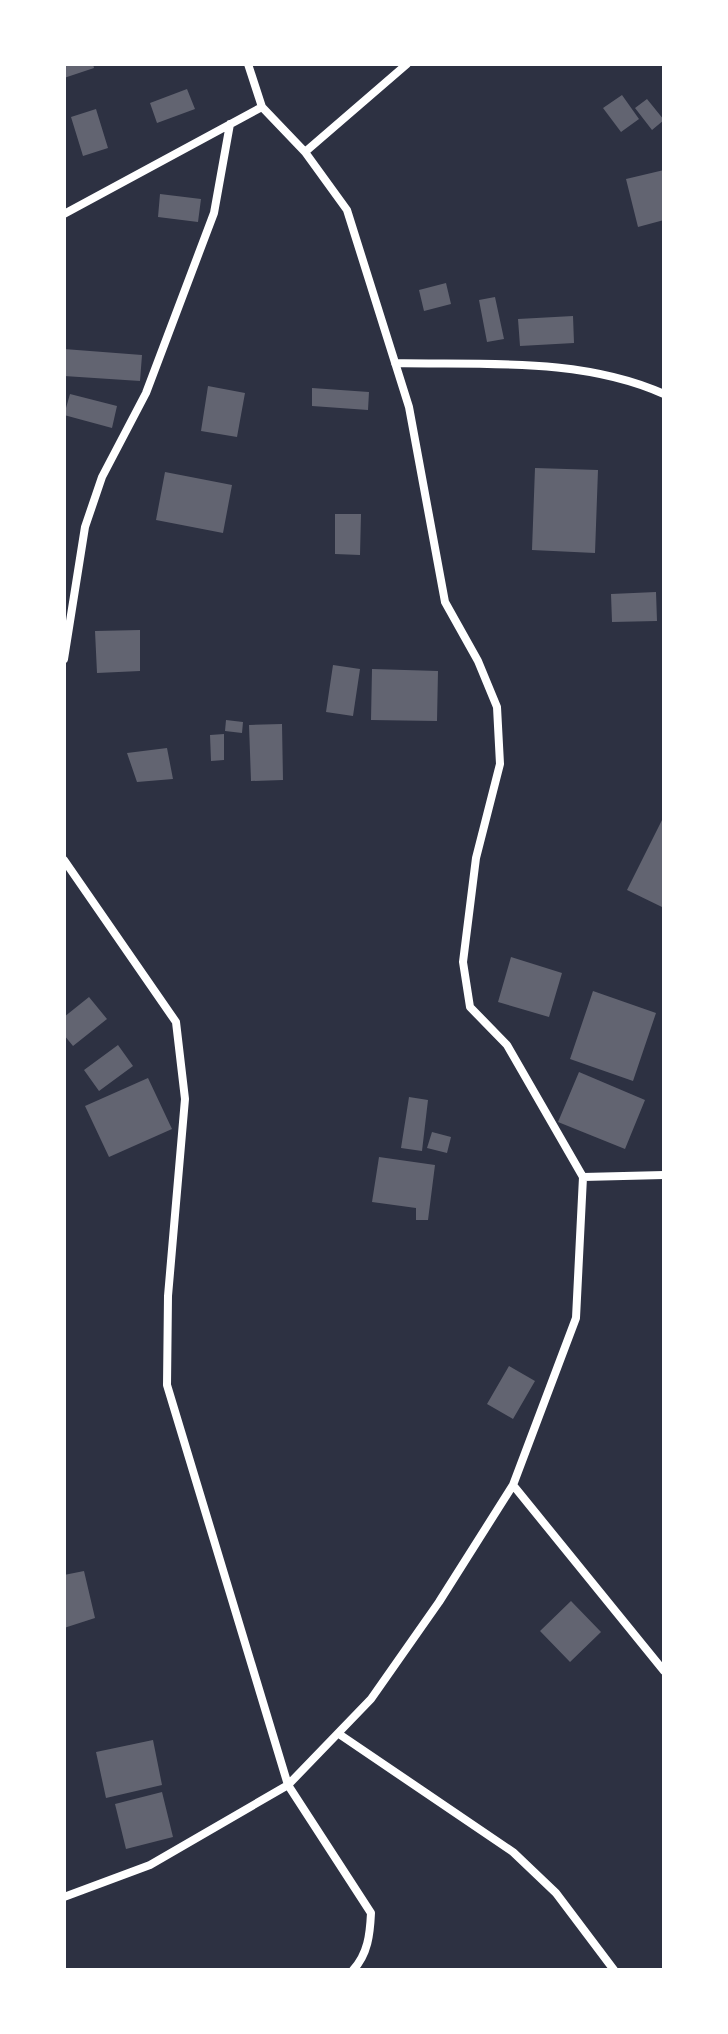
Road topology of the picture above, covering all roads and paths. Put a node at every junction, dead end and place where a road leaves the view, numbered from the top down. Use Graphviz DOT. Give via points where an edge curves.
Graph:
graph roads {
  1 [pos="248,64"];
  2 [pos="407,64"];
  3 [pos="262,107"];
  4 [pos="230,124"];
  5 [pos="305,152"];
  6 [pos="64,214"];
  7 [pos="395,363"];
  8 [pos="664,394"];
  9 [pos="64,659"];
  10 [pos="64,860"];
  11 [pos="664,1175"];
  12 [pos="583,1177"];
  13 [pos="513,1485"];
  14 [pos="664,1671"];
  15 [pos="339,1734"];
  16 [pos="288,1785"];
  17 [pos="64,1897"];
  18 [pos="353,1970"];
  19 [pos="614,1970"];
  1 -- 3 [label="street"];
  2 -- 5 [label="street"];
  3 -- 4 [label="street"];
  3 -- 5 [label="street"];
  4 -- 6 [label="street"];
  4 -- 9 [label="street" via="214,213 146,393 102,477 85,527"];
  5 -- 7 [label="street" via="347,210"];
  7 -- 8 [label="street" via="549,367 632,380"];
  7 -- 12 [label="street" via="409,407 445,602 497,707 500,764 476,858 463,962 470,1007 507,1045"];
  10 -- 16 [label="street" via="176,1022 185,1099 168,1296 167,1385"];
  11 -- 12 [label="street"];
  12 -- 13 [label="street" via="576,1318"];
  13 -- 14 [label="street"];
  13 -- 15 [label="street" via="439,1602 371,1699"];
  15 -- 16 [label="street"];
  15 -- 19 [label="street" via="513,1852 556,1893"];
  16 -- 17 [label="street" via="150,1865"];
  16 -- 18 [label="street" via="371,1913 362,1961"];
}
